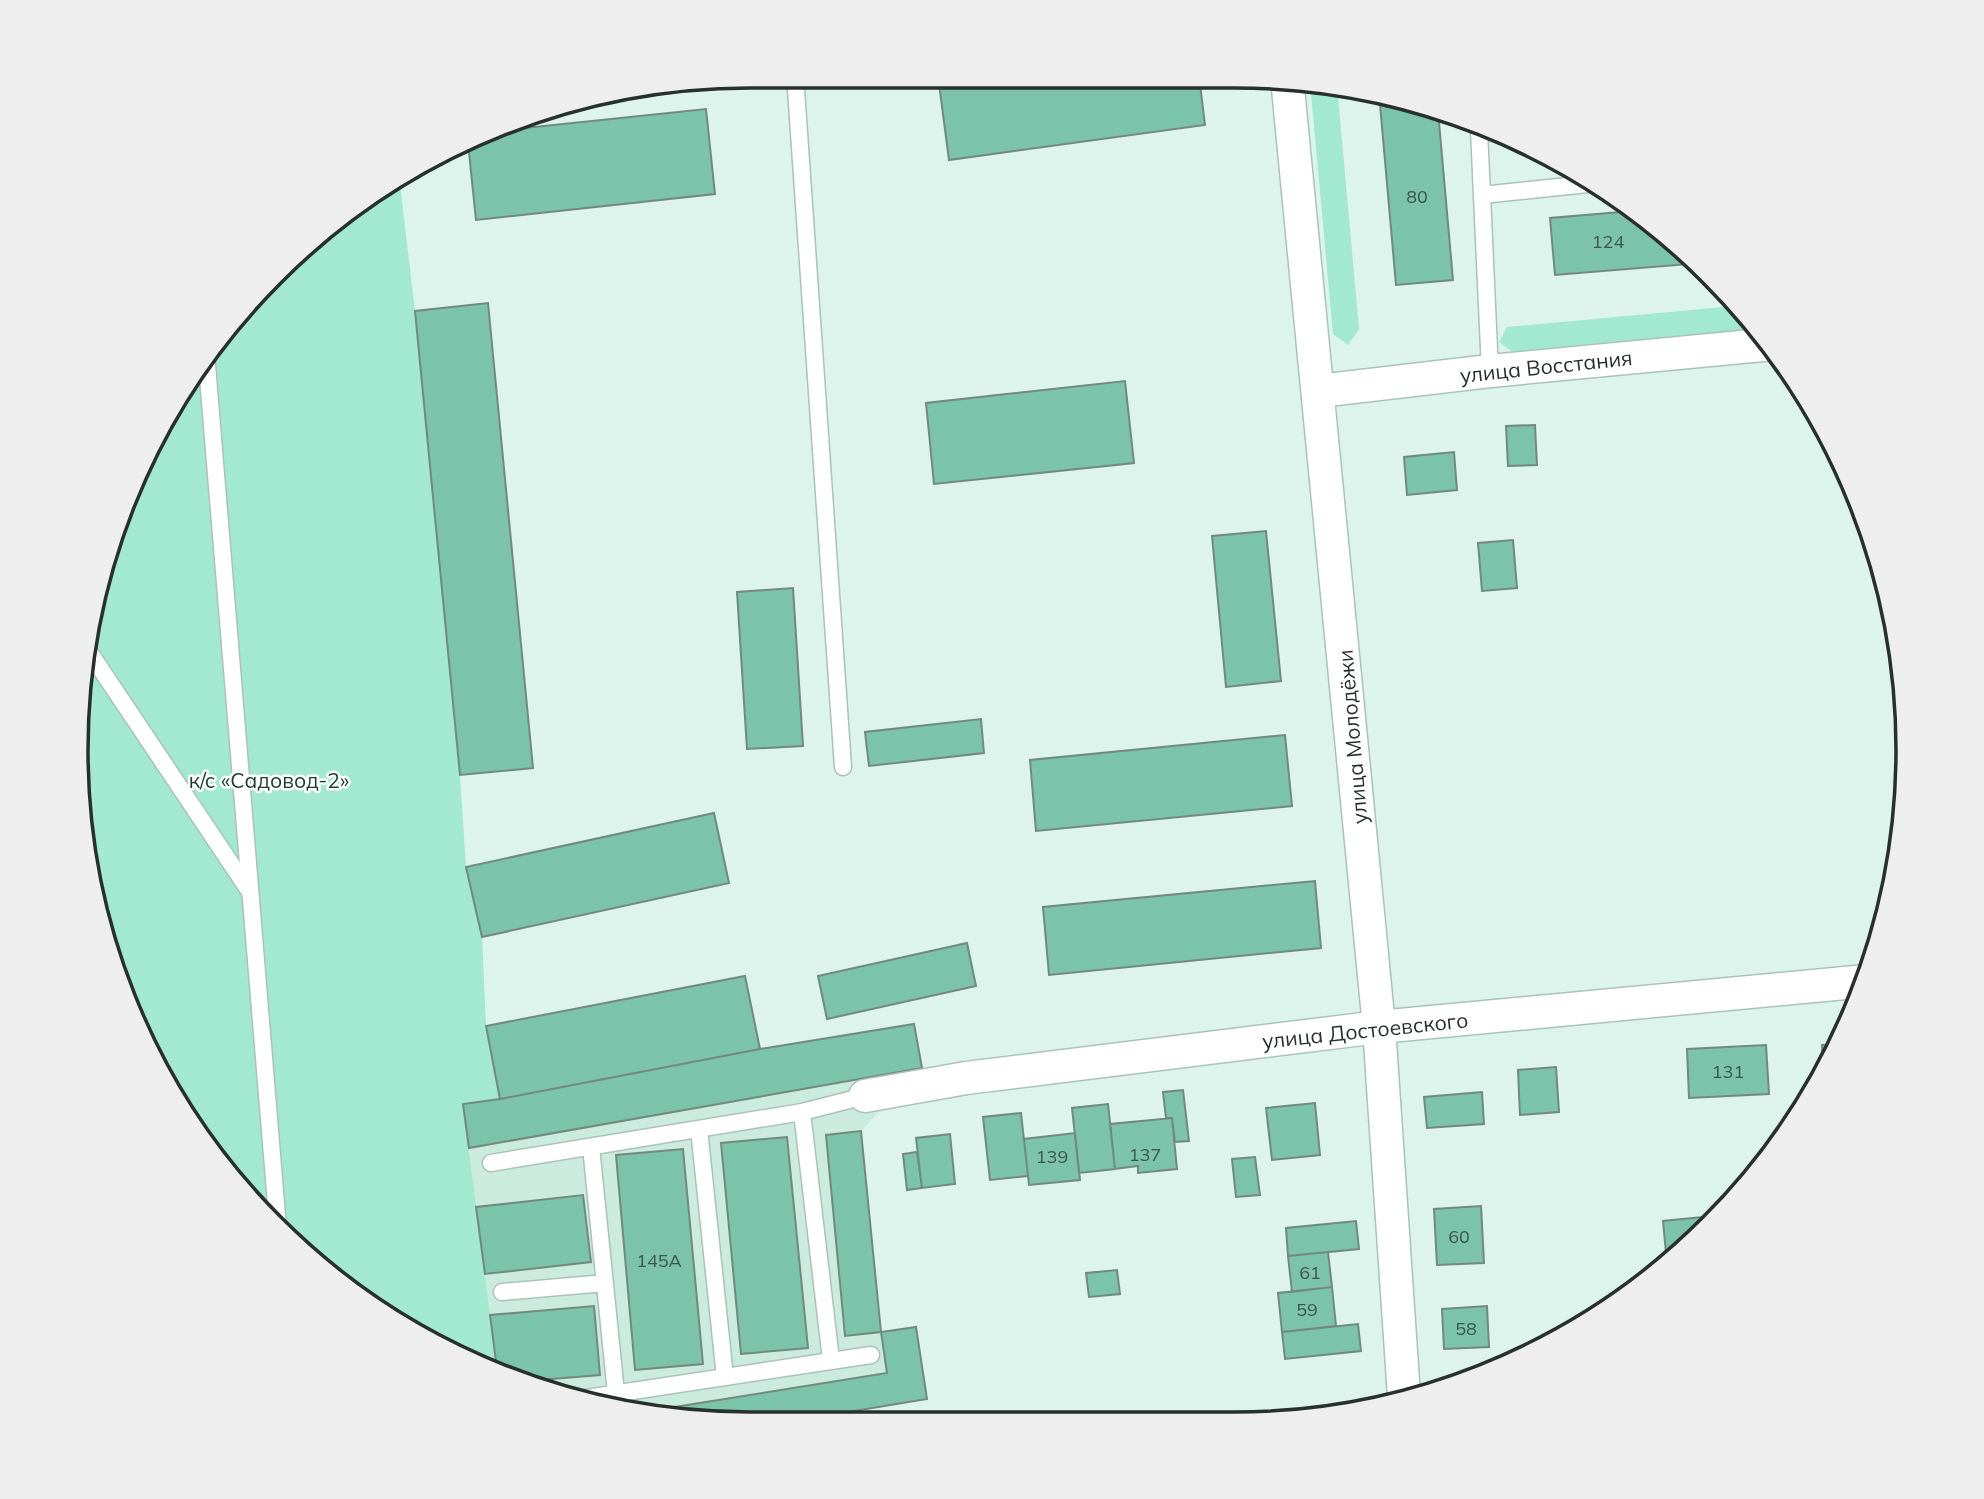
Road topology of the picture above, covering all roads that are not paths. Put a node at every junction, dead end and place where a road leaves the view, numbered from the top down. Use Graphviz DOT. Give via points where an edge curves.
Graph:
graph roads {
  1 [pos="796,88"];
  2 [pos="1288,90"];
  3 [pos="1479,135"];
  4 [pos="1580,185"];
  5 [pos="1482,195"];
  6 [pos="1759,345"];
  7 [pos="207,370"];
  8 [pos="1489,371"];
  9 [pos="1319,391"];
  10 [pos="94,659"];
  11 [pos="843,767"];
  12 [pos="250,894"];
  13 [pos="1854,982"];
  14 [pos="1379,1027"];
  15 [pos="865,1096"];
  16 [pos="802,1112"];
  17 [pos="699,1129"];
  18 [pos="592,1147"];
  19 [pos="491,1163"];
  20 [pos="277,1213"];
  21 [pos="605,1283"];
  22 [pos="502,1292"];
  23 [pos="871,1355"];
  24 [pos="831,1360"];
  25 [pos="725,1377"];
  26 [pos="1404,1390"];
  27 [pos="616,1393"];
  28 [pos="603,1395"];
  1 -- 11 [label="lane"];
  2 -- 9 [label="street, улица Молодёжи"];
  3 -- 5 [label="lane"];
  4 -- 5 [label="lane"];
  5 -- 8 [label="lane"];
  6 -- 8 [label="street, улица Восстания"];
  7 -- 12 [label="lane"];
  8 -- 9 [label="street, улица Восстания"];
  9 -- 14 [label="street, улица Молодёжи"];
  10 -- 12 [label="lane"];
  12 -- 20 [label="lane"];
  13 -- 14 [label="street, улица Достоевского"];
  14 -- 15 [label="street, улица Достоевского" via="966,1078"];
  14 -- 26 [label="street, улица Молодёжи"];
  15 -- 16 [label="lane"];
  16 -- 17 [label="lane"];
  16 -- 24 [label="lane"];
  17 -- 18 [label="lane"];
  17 -- 25 [label="lane"];
  18 -- 19 [label="lane"];
  18 -- 21 [label="lane"];
  21 -- 22 [label="lane"];
  21 -- 27 [label="lane"];
  23 -- 24 [label="lane"];
  24 -- 25 [label="lane"];
  25 -- 27 [label="lane"];
  27 -- 28 [label="lane"];
}
